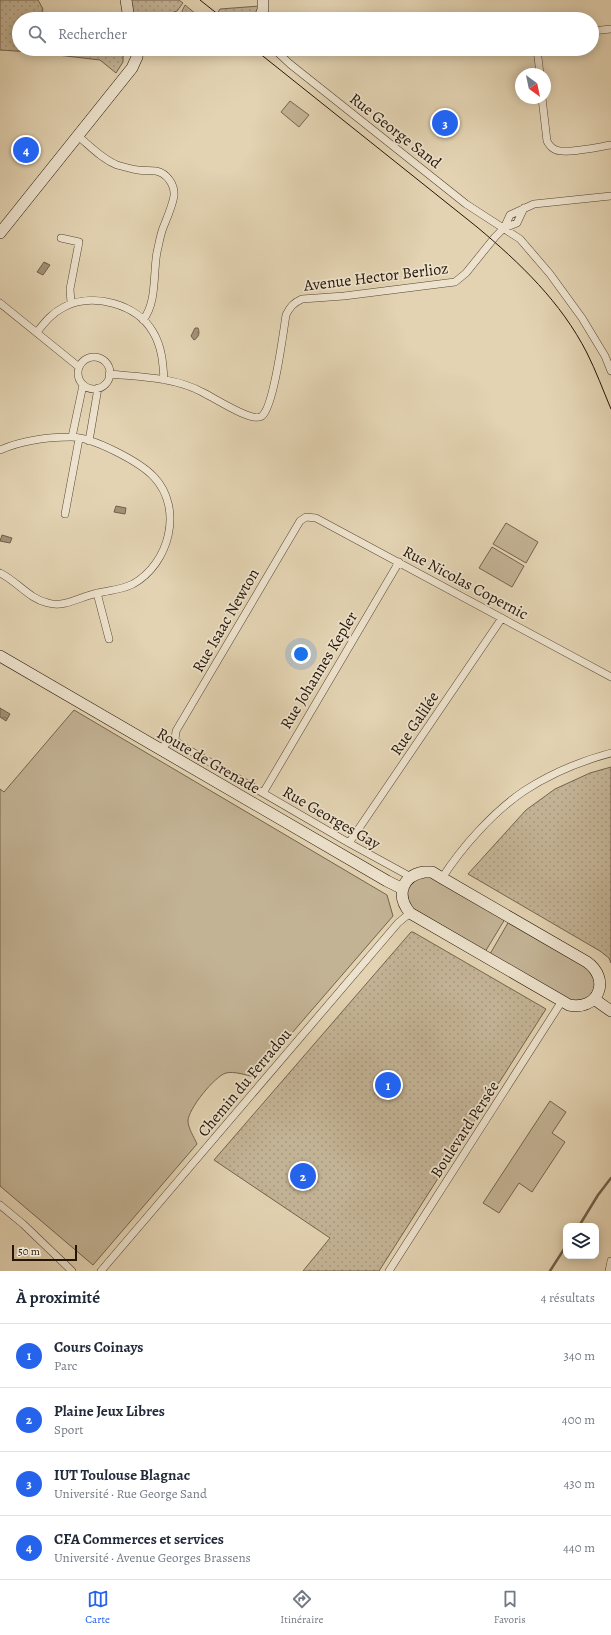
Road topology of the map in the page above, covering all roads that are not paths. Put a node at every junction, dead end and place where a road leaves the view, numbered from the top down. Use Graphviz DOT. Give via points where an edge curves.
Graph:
graph roads {
  1 [pos="126,0"];
  2 [pos="127,12"];
  3 [pos="611,29"];
  4 [pos="599,30"];
  5 [pos="134,56"];
  6 [pos="281,56"];
  7 [pos="538,56"];
  8 [pos="539,68"];
  9 [pos="543,104"];
  10 [pos="78,136"];
  11 [pos="611,145"];
  12 [pos="611,196"];
  13 [pos="504,228"];
  14 [pos="0,233"];
  15 [pos="61,238"];
  16 [pos="0,303"];
  17 [pos="71,303"];
  18 [pos="143,320"];
  19 [pos="37,332"];
  20 [pos="79,367"];
  21 [pos="611,371"];
  22 [pos="110,374"];
  23 [pos="164,380"];
  24 [pos="83,385"];
  25 [pos="98,388"];
  26 [pos="75,438"];
  27 [pos="89,441"];
  28 [pos="1,447"];
  29 [pos="65,514"];
  30 [pos="306,517"];
  31 [pos="399,562"];
  32 [pos="0,573"];
  33 [pos="97,593"];
  34 [pos="502,618"];
  35 [pos="109,639"];
  36 [pos="0,656"];
  37 [pos="611,677"];
  38 [pos="175,740"];
  39 [pos="159,750"];
  40 [pos="611,753"];
  41 [pos="263,793"];
  42 [pos="349,843"];
  43 [pos="411,877"];
  44 [pos="442,878"];
  45 [pos="403,889"];
  46 [pos="410,913"];
  47 [pos="594,999"];
  48 [pos="562,1001"];
  49 [pos="611,1011"];
  50 [pos="0,1205"];
  51 [pos="611,1262"];
  52 [pos="72,1271"];
  53 [pos="101,1271"];
  54 [pos="389,1271"];
  55 [pos="609,1271"];
  1 -- 2 [label="main road"];
  3 -- 4 [label="street"];
  5 -- 10 [label="main road" via="132,68"];
  6 -- 13 [label="street, Rue George Sand" via="466,204"];
  7 -- 8 [label="street"];
  9 -- 11 [label="street" via="550,147 564,151"];
  10 -- 14 [label="main road"];
  10 -- 18 [label="street" via="117,165 158,171 171,182 174,189 173,200 162,230 150,309"];
  12 -- 13 [label="street" via="534,204 510,215"];
  13 -- 21 [label="street, Rue George Sand" via="520,239 550,274 582,318"];
  13 -- 23 [label="street, Avenue Hector Berlioz" via="466,274 455,282 302,299 296,302 286,315 270,402 260,418 249,417 189,386"];
  15 -- 17 [label="street" via="79,242 70,289"];
  16 -- 19 [label="street"];
  17 -- 18 [label="street" via="110,302 122,306"];
  17 -- 19 [label="street" via="54,313"];
  18 -- 23 [label="street" via="158,342"];
  19 -- 20 [label="street"];
  20 -- 22 [label="street" via="88,358 100,359 105,362"];
  20 -- 24 [label="street" via="79,380"];
  22 -- 23 [label="street, Avenue Hector Berlioz"];
  22 -- 25 [label="street" via="104,385"];
  24 -- 25 [label="street"];
  24 -- 26 [label="street"];
  25 -- 27 [label="street"];
  26 -- 27 [label="street"];
  26 -- 28 [label="street"];
  26 -- 29 [label="street"];
  27 -- 33 [label="street" via="141,465 155,478 165,496 170,516 166,546 146,574 124,588"];
  30 -- 31 [label="street, Rue Nicolas Copernic" via="316,518"];
  30 -- 38 [label="street, Rue Isaac Newton" via="295,528 266,576 176,730"];
  31 -- 34 [label="street, Rue Nicolas Copernic"];
  31 -- 41 [label="street, Rue Johannes Kepler"];
  32 -- 33 [label="street" via="28,593 54,605"];
  33 -- 35 [label="street"];
  34 -- 37 [label="street, Rue Nicolas Copernic"];
  34 -- 42 [label="street, Rue Galilée"];
  36 -- 39 [label="main road, Route de Grenade"];
  38 -- 39 [label="street"];
  38 -- 41 [label="street, Rue Georges Gay"];
  39 -- 45 [label="main road, Route de Grenade"];
  40 -- 44 [label="street" via="566,768 524,791 492,817 454,860"];
  41 -- 42 [label="street, Rue Georges Gay"];
  42 -- 43 [label="street, Rue Georges Gay"];
  43 -- 44 [label="main road" via="417,873 432,872"];
  43 -- 45 [label="main road"];
  44 -- 47 [label="main road" via="594,966 599,975 600,985"];
  45 -- 46 [label="main road" via="403,902"];
  46 -- 48 [label="main road"];
  46 -- 53 [label="street, Chemin du Ferradou"];
  47 -- 48 [label="main road" via="578,1006"];
  47 -- 49 [label="main road"];
  48 -- 54 [label="street, Boulevard Persée"];
  50 -- 52 [label="street"];
  51 -- 55 [label="street"];
}
